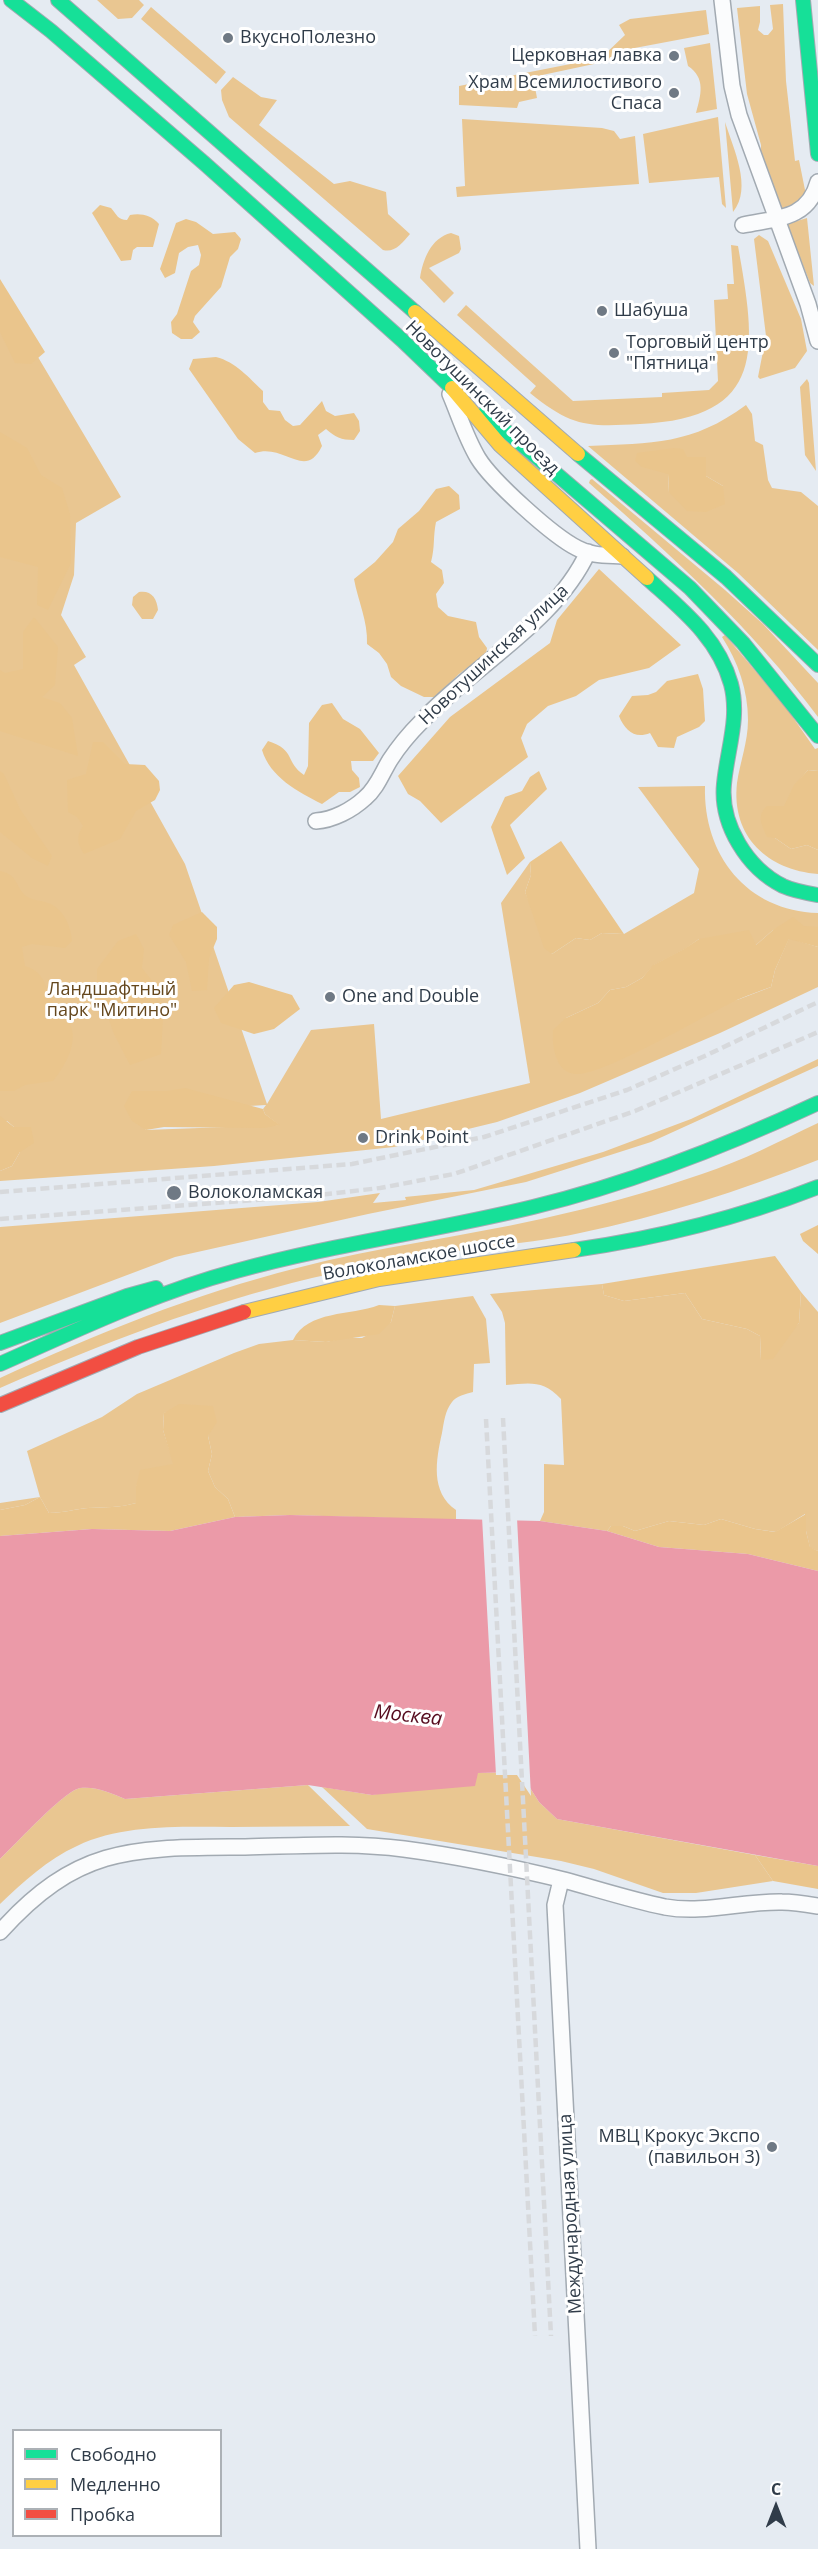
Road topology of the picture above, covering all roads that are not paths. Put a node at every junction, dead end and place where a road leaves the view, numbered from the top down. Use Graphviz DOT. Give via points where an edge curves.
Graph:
graph roads {
  1 [pos="11,0"];
  2 [pos="58,0"];
  3 [pos="722,0"];
  4 [pos="803,0"];
  5 [pos="818,42"];
  6 [pos="120,53"];
  7 [pos="809,57"];
  8 [pos="101,75"];
  9 [pos="818,154"];
  10 [pos="818,182"];
  11 [pos="775,218"];
  12 [pos="743,225"];
  13 [pos="818,340"];
  14 [pos="445,380"];
  15 [pos="588,552"];
  16 [pos="622,556"];
  17 [pos="818,665"];
  18 [pos="818,736"];
  19 [pos="316,821"];
  20 [pos="760,870"];
  21 [pos="818,884"];
  22 [pos="818,895"];
  23 [pos="818,1103"];
  24 [pos="818,1187"];
  25 [pos="233,1272"];
  26 [pos="0,1343"];
  27 [pos="0,1364"];
  28 [pos="0,1405"];
  29 [pos="561,1880"];
  30 [pos="818,1906"];
  31 [pos="0,1932"];
  32 [pos="588,2549"];
  1 -- 8 [label="main road, Новотушинский проезд"];
  2 -- 6 [label="main road, Новотушинский проезд"];
  3 -- 11 [label="street" via="736,105"];
  4 -- 7 [label="main road"];
  5 -- 7 [label="street"];
  6 -- 8 [label="main road" via="109,49 99,54 95,65"];
  6 -- 17 [label="main road, Новотушинский проезд" via="539,422 726,577"];
  7 -- 9 [label="main road"];
  8 -- 14 [label="main road, Новотушинский проезд"];
  10 -- 11 [label="street" via="801,211"];
  11 -- 12 [label="street"];
  11 -- 13 [label="street"];
  14 -- 15 [label="street" via="479,460 555,534"];
  14 -- 16 [label="main road, Новотушинский проезд" via="500,445"];
  14 -- 18 [label="main road" via="690,588 743,643"];
  15 -- 16 [label="street"];
  15 -- 19 [label="street, Новотушинская улица" via="560,597 420,722 365,799 336,816"];
  16 -- 20 [label="main road, Новотушинский проезд" via="702,628 726,671 733,694 734,720 724,786 725,806 737,840"];
  20 -- 21 [label="main road" via="801,884"];
  20 -- 22 [label="main road" via="776,882"];
  23 -- 25 [label="main road, Волоколамское шоссе" via="749,1136 604,1188"];
  24 -- 28 [label="main road, Волоколамское шоссе" via="696,1228 611,1245 378,1280 243,1313 113,1357"];
  25 -- 26 [label="main road, Волоколамское шоссе" via="127,1296"];
  25 -- 27 [label="main road, Волоколамское шоссе" via="138,1305"];
  29 -- 30 [label="street" via="666,1907 781,1902"];
  29 -- 31 [label="street" via="402,1849 132,1851 94,1860 59,1879 20,1910"];
  29 -- 32 [label="street, Международная улица" via="555,1905"];
}
